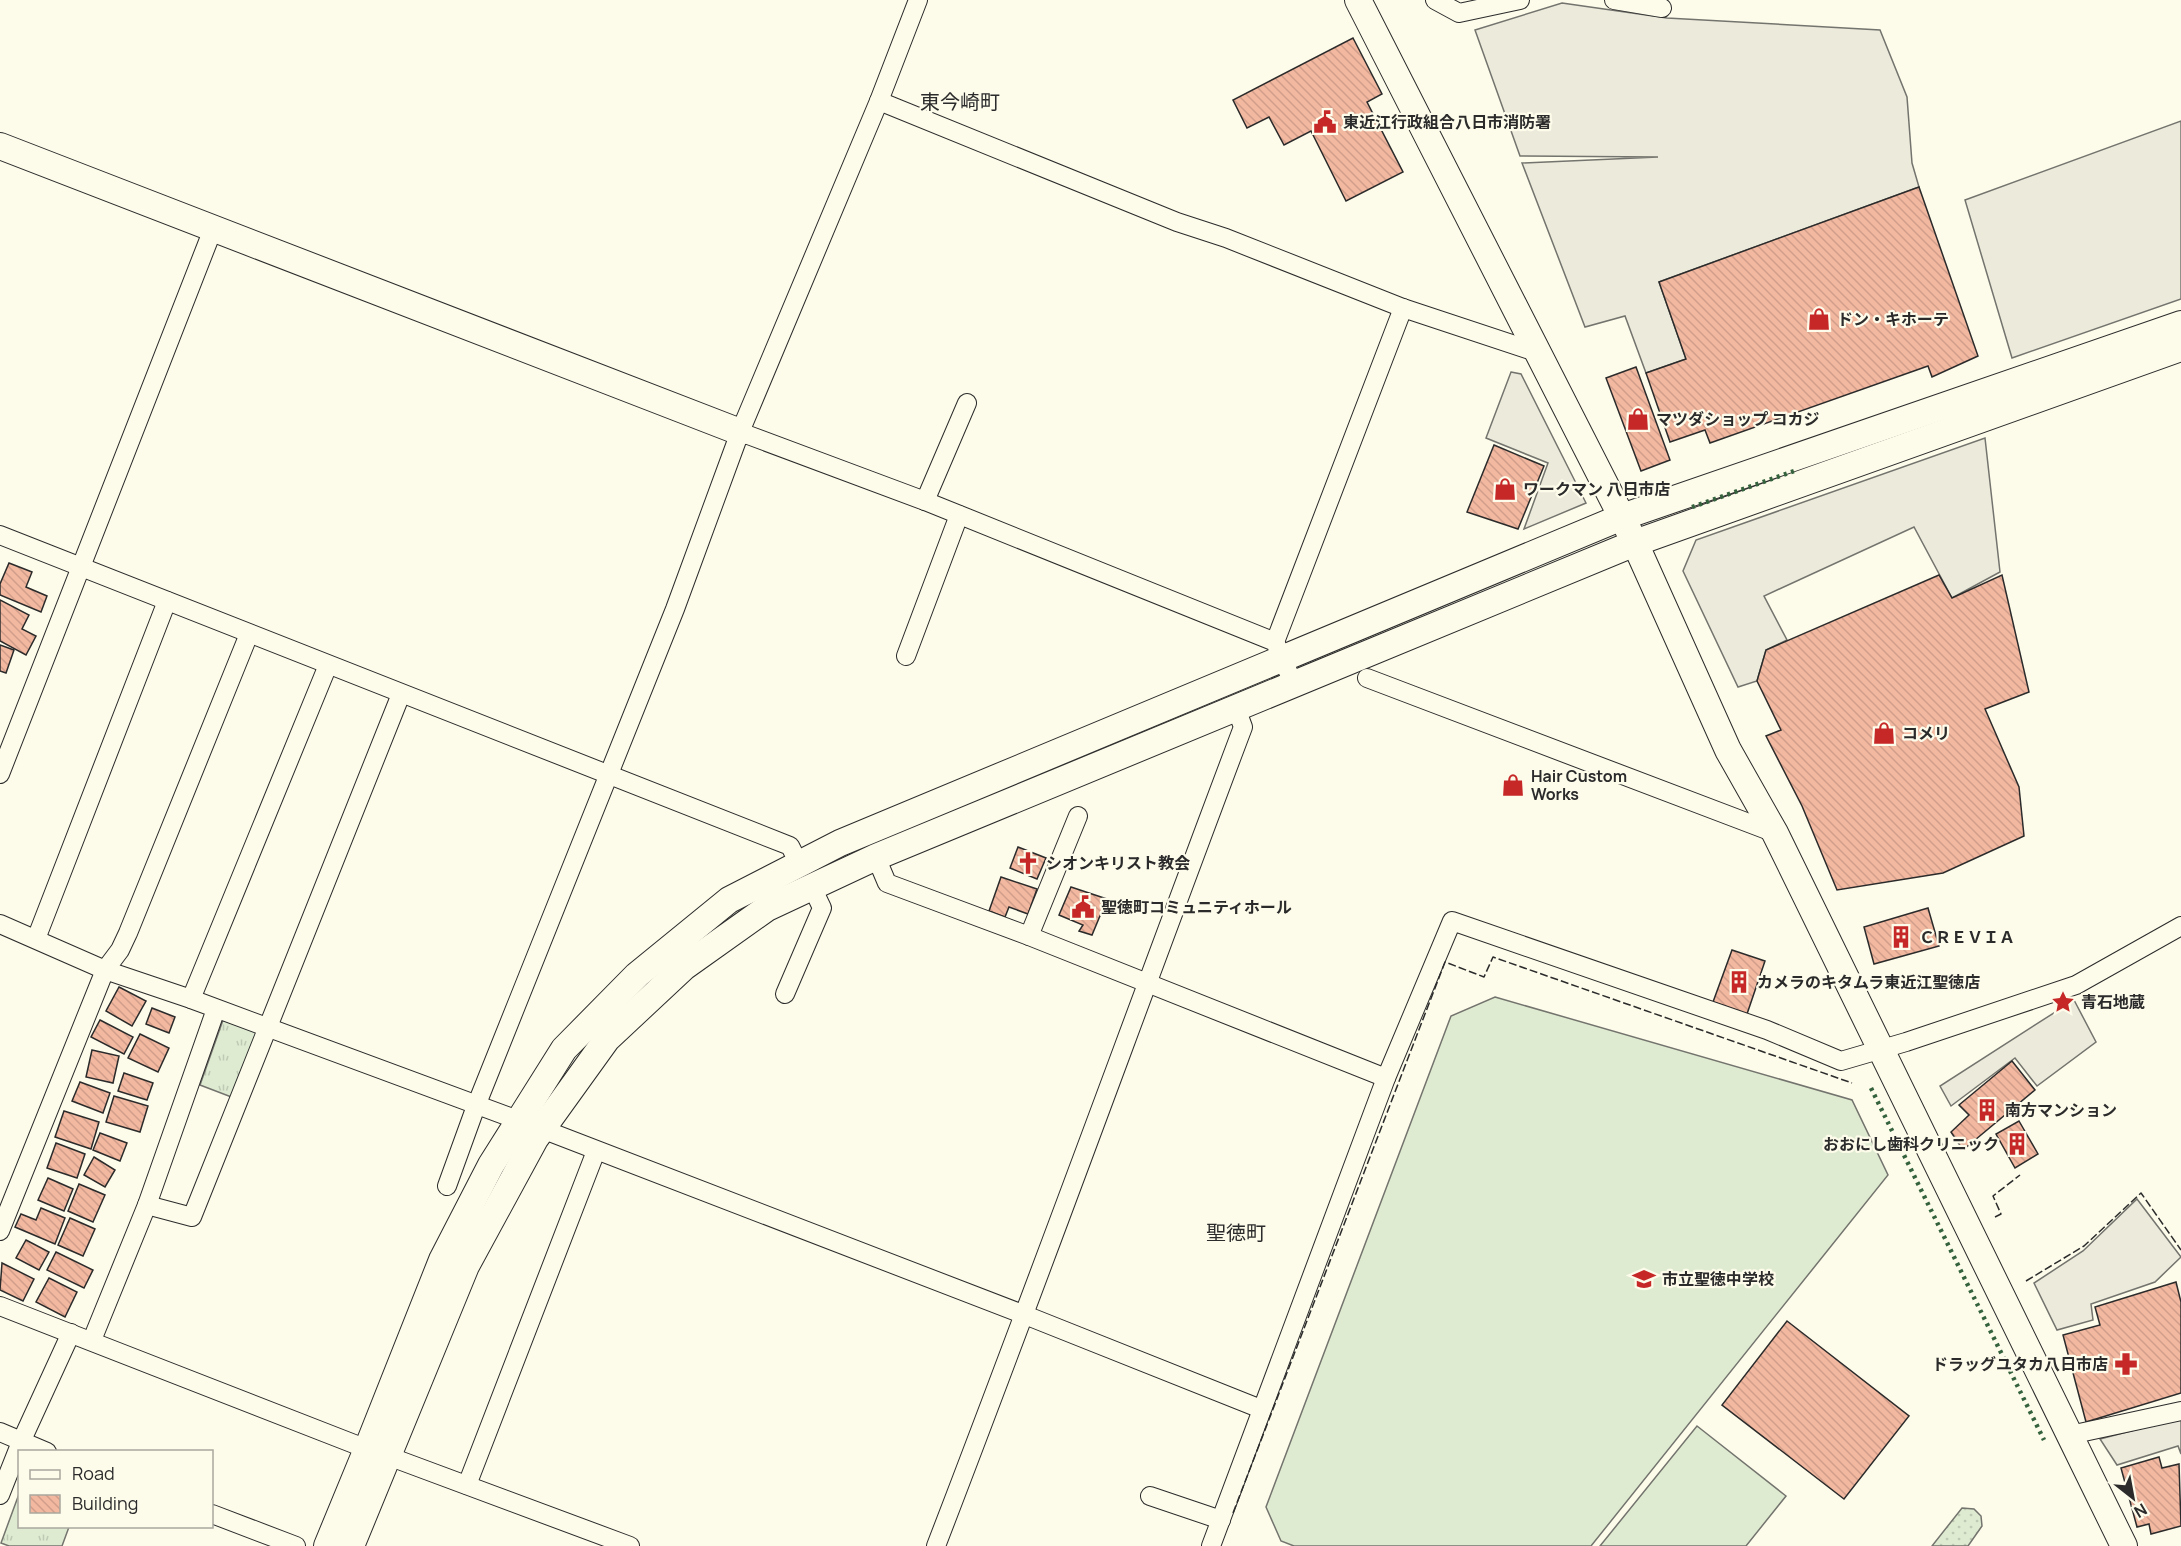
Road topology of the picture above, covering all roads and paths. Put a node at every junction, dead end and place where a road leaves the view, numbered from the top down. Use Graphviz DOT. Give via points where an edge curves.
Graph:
graph roads {
  1 [pos="918,0"];
  2 [pos="1358,0"];
  3 [pos="1435,0"];
  4 [pos="1520,0"];
  5 [pos="1614,0"];
  6 [pos="1457,7"];
  7 [pos="1662,8"];
  8 [pos="879,101"];
  9 [pos="0,146"];
  10 [pos="213,229"];
  11 [pos="1403,308"];
  12 [pos="2181,324"];
  13 [pos="2181,348"];
  14 [pos="1539,353"];
  15 [pos="967,403"];
  16 [pos="740,432"];
  17 [pos="925,501"];
  18 [pos="959,515"];
  19 [pos="1622,517"];
  20 [pos="0,535"];
  21 [pos="1635,543"];
  22 [pos="82,566"];
  23 [pos="167,601"];
  24 [pos="249,634"];
  25 [pos="1279,651"];
  26 [pos="906,656"];
  27 [pos="328,665"];
  28 [pos="1367,678"];
  29 [pos="1294,685"];
  30 [pos="401,694"];
  31 [pos="1236,708"];
  32 [pos="0,774"];
  33 [pos="608,775"];
  34 [pos="1078,816"];
  35 [pos="1775,832"];
  36 [pos="876,857"];
  37 [pos="799,864"];
  38 [pos="812,887"];
  39 [pos="0,924"];
  40 [pos="2181,926"];
  41 [pos="1029,936"];
  42 [pos="36,939"];
  43 [pos="105,970"];
  44 [pos="1147,982"];
  45 [pos="785,994"];
  46 [pos="191,999"];
  47 [pos="216,1009"];
  48 [pos="268,1028"];
  49 [pos="1882,1050"];
  50 [pos="1386,1078"];
  51 [pos="476,1106"];
  52 [pos="531,1125"];
  53 [pos="596,1151"];
  54 [pos="447,1186"];
  55 [pos="147,1205"];
  56 [pos="0,1231"];
  57 [pos="0,1306"];
  58 [pos="1025,1315"];
  59 [pos="71,1333"];
  60 [pos="92,1341"];
  61 [pos="1261,1409"];
  62 [pos="2181,1411"];
  63 [pos="0,1432"];
  64 [pos="2070,1435"];
  65 [pos="21,1442"];
  66 [pos="41,1450"];
  67 [pos="378,1452"];
  68 [pos="467,1485"];
  69 [pos="0,1495"];
  70 [pos="1150,1496"];
  71 [pos="213,1514"];
  72 [pos="1221,1520"];
  73 [pos="296,1546"];
  74 [pos="327,1546"];
  75 [pos="351,1546"];
  76 [pos="630,1546"];
  77 [pos="936,1546"];
  78 [pos="1211,1546"];
  79 [pos="2124,1546"];
  1 -- 8 [label="street"];
  2 -- 14 [label="street"];
  3 -- 6 [label="street"];
  4 -- 6 [label="street"];
  5 -- 7 [label="street"];
  8 -- 11 [label="street" via="1177,222"];
  8 -- 16 [label="street"];
  9 -- 10 [label="street"];
  10 -- 16 [label="street"];
  10 -- 22 [label="street"];
  11 -- 14 [label="street"];
  11 -- 25 [label="street"];
  12 -- 19 [label="street"];
  13 -- 21 [label="street"];
  14 -- 19 [label="street"];
  15 -- 17 [label="street"];
  16 -- 17 [label="street"];
  16 -- 33 [label="street"];
  17 -- 18 [label="street"];
  18 -- 25 [label="street"];
  18 -- 26 [label="street"];
  19 -- 21 [label="street"];
  19 -- 25 [label="street"];
  20 -- 22 [label="street"];
  21 -- 29 [label="street"];
  21 -- 35 [label="street" via="1728,750"];
  22 -- 23 [label="street"];
  22 -- 32 [label="street"];
  23 -- 24 [label="street"];
  23 -- 42 [label="street"];
  24 -- 27 [label="street"];
  24 -- 43 [label="street" via="128,933"];
  25 -- 29 [label="street"];
  25 -- 37 [label="street"];
  27 -- 30 [label="street"];
  27 -- 46 [label="street"];
  28 -- 35 [label="street"];
  29 -- 31 [label="street"];
  30 -- 33 [label="street"];
  30 -- 48 [label="street"];
  31 -- 36 [label="street"];
  31 -- 44 [label="street" via="1244,727"];
  33 -- 37 [label="street" via="790,846"];
  33 -- 51 [label="street"];
  34 -- 41 [label="street"];
  35 -- 49 [label="street"];
  36 -- 38 [label="street"];
  36 -- 41 [label="street" via="887,883"];
  37 -- 52 [label="street" via="729,900 637,975 564,1049"];
  38 -- 45 [label="street" via="822,908"];
  38 -- 52 [label="street" via="767,908 684,967 607,1039"];
  39 -- 42 [label="street"];
  40 -- 49 [label="street" via="2076,985"];
  41 -- 44 [label="street"];
  42 -- 43 [label="street"];
  43 -- 46 [label="street"];
  43 -- 56 [label="street"];
  44 -- 50 [label="street"];
  44 -- 58 [label="street"];
  46 -- 47 [label="street"];
  47 -- 48 [label="street"];
  47 -- 55 [label="street"];
  48 -- 51 [label="street"];
  48 -- 55 [label="street" via="192,1217"];
  49 -- 50 [label="street" via="1841,1061 1767,1030 1452,921"];
  49 -- 64 [label="street"];
  50 -- 61 [label="street"];
  51 -- 52 [label="street"];
  51 -- 54 [label="street"];
  52 -- 53 [label="street"];
  52 -- 67 [label="street" via="510,1183"];
  53 -- 58 [label="street"];
  53 -- 68 [label="street"];
  55 -- 60 [label="street"];
  57 -- 59 [label="street"];
  58 -- 61 [label="street"];
  58 -- 77 [label="street"];
  59 -- 60 [label="street"];
  59 -- 65 [label="street"];
  60 -- 67 [label="street"];
  61 -- 72 [label="street"];
  62 -- 64 [label="street"];
  63 -- 65 [label="street"];
  64 -- 79 [label="street"];
  65 -- 66 [label="street"];
  65 -- 69 [label="street"];
  67 -- 68 [label="street"];
  67 -- 74 [label="street"];
  67 -- 75 [label="street"];
  68 -- 76 [label="street"];
  70 -- 72 [label="street"];
  71 -- 73 [label="street"];
  72 -- 78 [label="street"];
}
